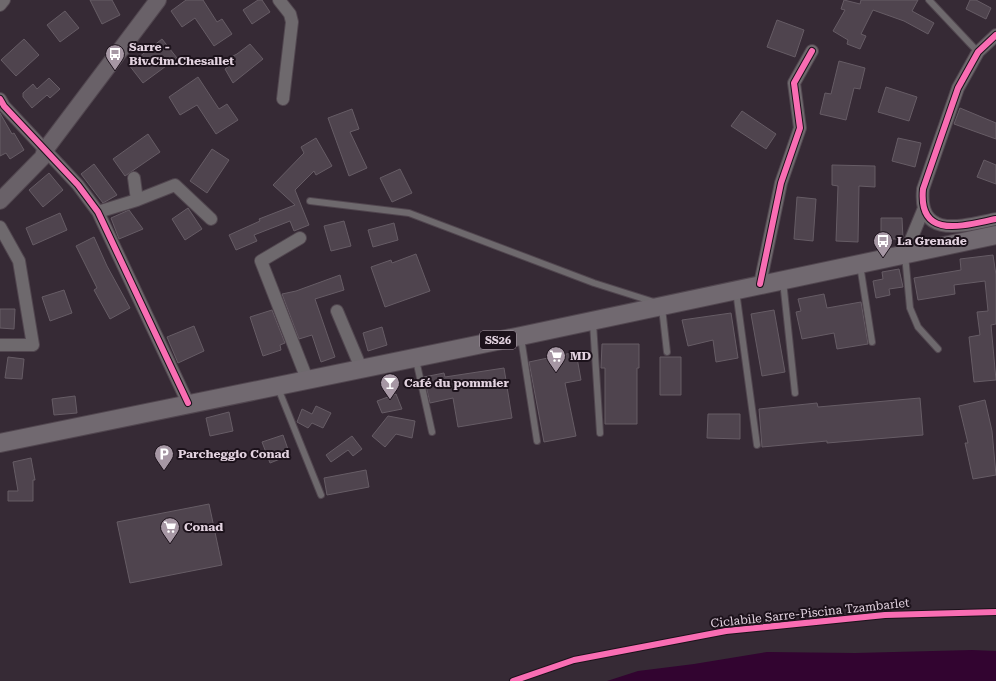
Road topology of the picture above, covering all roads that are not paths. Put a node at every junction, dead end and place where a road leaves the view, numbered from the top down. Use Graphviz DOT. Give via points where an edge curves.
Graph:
graph roads {
  1 [pos="4,0"];
  2 [pos="158,0"];
  3 [pos="279,0"];
  4 [pos="929,0"];
  5 [pos="0,5"];
  6 [pos="996,35"];
  7 [pos="812,51"];
  8 [pos="978,52"];
  9 [pos="0,99"];
  10 [pos="283,99"];
  11 [pos="45,150"];
  12 [pos="134,178"];
  13 [pos="137,200"];
  14 [pos="0,201"];
  15 [pos="310,201"];
  16 [pos="924,208"];
  17 [pos="98,212"];
  18 [pos="211,219"];
  19 [pos="996,219"];
  20 [pos="0,227"];
  21 [pos="996,235"];
  22 [pos="300,238"];
  23 [pos="905,254"];
  24 [pos="860,263"];
  25 [pos="783,280"];
  26 [pos="760,284"];
  27 [pos="736,290"];
  28 [pos="662,305"];
  29 [pos="337,311"];
  30 [pos="593,320"];
  31 [pos="521,336"];
  32 [pos="872,342"];
  33 [pos="0,345"];
  34 [pos="938,349"];
  35 [pos="667,352"];
  36 [pos="415,356"];
  37 [pos="361,368"];
  38 [pos="307,379"];
  39 [pos="276,385"];
  40 [pos="795,393"];
  41 [pos="188,403"];
  42 [pos="432,432"];
  43 [pos="600,433"];
  44 [pos="537,441"];
  45 [pos="0,443"];
  46 [pos="757,445"];
  47 [pos="321,495"];
  1 -- 5 [label="street"];
  2 -- 11 [label="street"];
  3 -- 10 [label="street" via="290,14 292,22"];
  4 -- 8 [label="lane"];
  6 -- 8 [label="street"];
  7 -- 26 [label="street" via="794,83 800,128 781,183"];
  8 -- 16 [label="street" via="958,88 937,148 923,189"];
  9 -- 11 [label="street"];
  11 -- 14 [label="street" via="43,157"];
  11 -- 17 [label="street" via="78,185"];
  12 -- 13 [label="street"];
  13 -- 17 [label="street"];
  13 -- 18 [label="street" via="175,185"];
  15 -- 28 [label="lane" via="409,213 594,283"];
  16 -- 19 [label="street" via="928,216 938,224 949,227"];
  16 -- 23 [label="street"];
  17 -- 41 [label="street"];
  20 -- 33 [label="street" via="19,261 33,345"];
  21 -- 23 [label="main road, SS26"];
  22 -- 38 [label="street" via="261,261"];
  23 -- 24 [label="main road, SS26"];
  23 -- 34 [label="lane" via="910,308 918,327"];
  24 -- 25 [label="main road, SS26"];
  24 -- 32 [label="lane"];
  25 -- 26 [label="main road, SS26"];
  25 -- 40 [label="lane"];
  26 -- 27 [label="main road, SS26"];
  27 -- 28 [label="main road, SS26"];
  27 -- 46 [label="lane"];
  28 -- 30 [label="main road, SS26"];
  28 -- 35 [label="lane"];
  29 -- 37 [label="street"];
  30 -- 31 [label="main road, SS26"];
  30 -- 43 [label="lane"];
  31 -- 36 [label="main road, SS26"];
  31 -- 44 [label="lane"];
  36 -- 37 [label="main road, SS26"];
  36 -- 42 [label="lane"];
  37 -- 38 [label="main road, SS26"];
  38 -- 39 [label="main road, SS26"];
  39 -- 41 [label="main road, SS26"];
  39 -- 47 [label="lane"];
  41 -- 45 [label="main road, SS26"];
}
